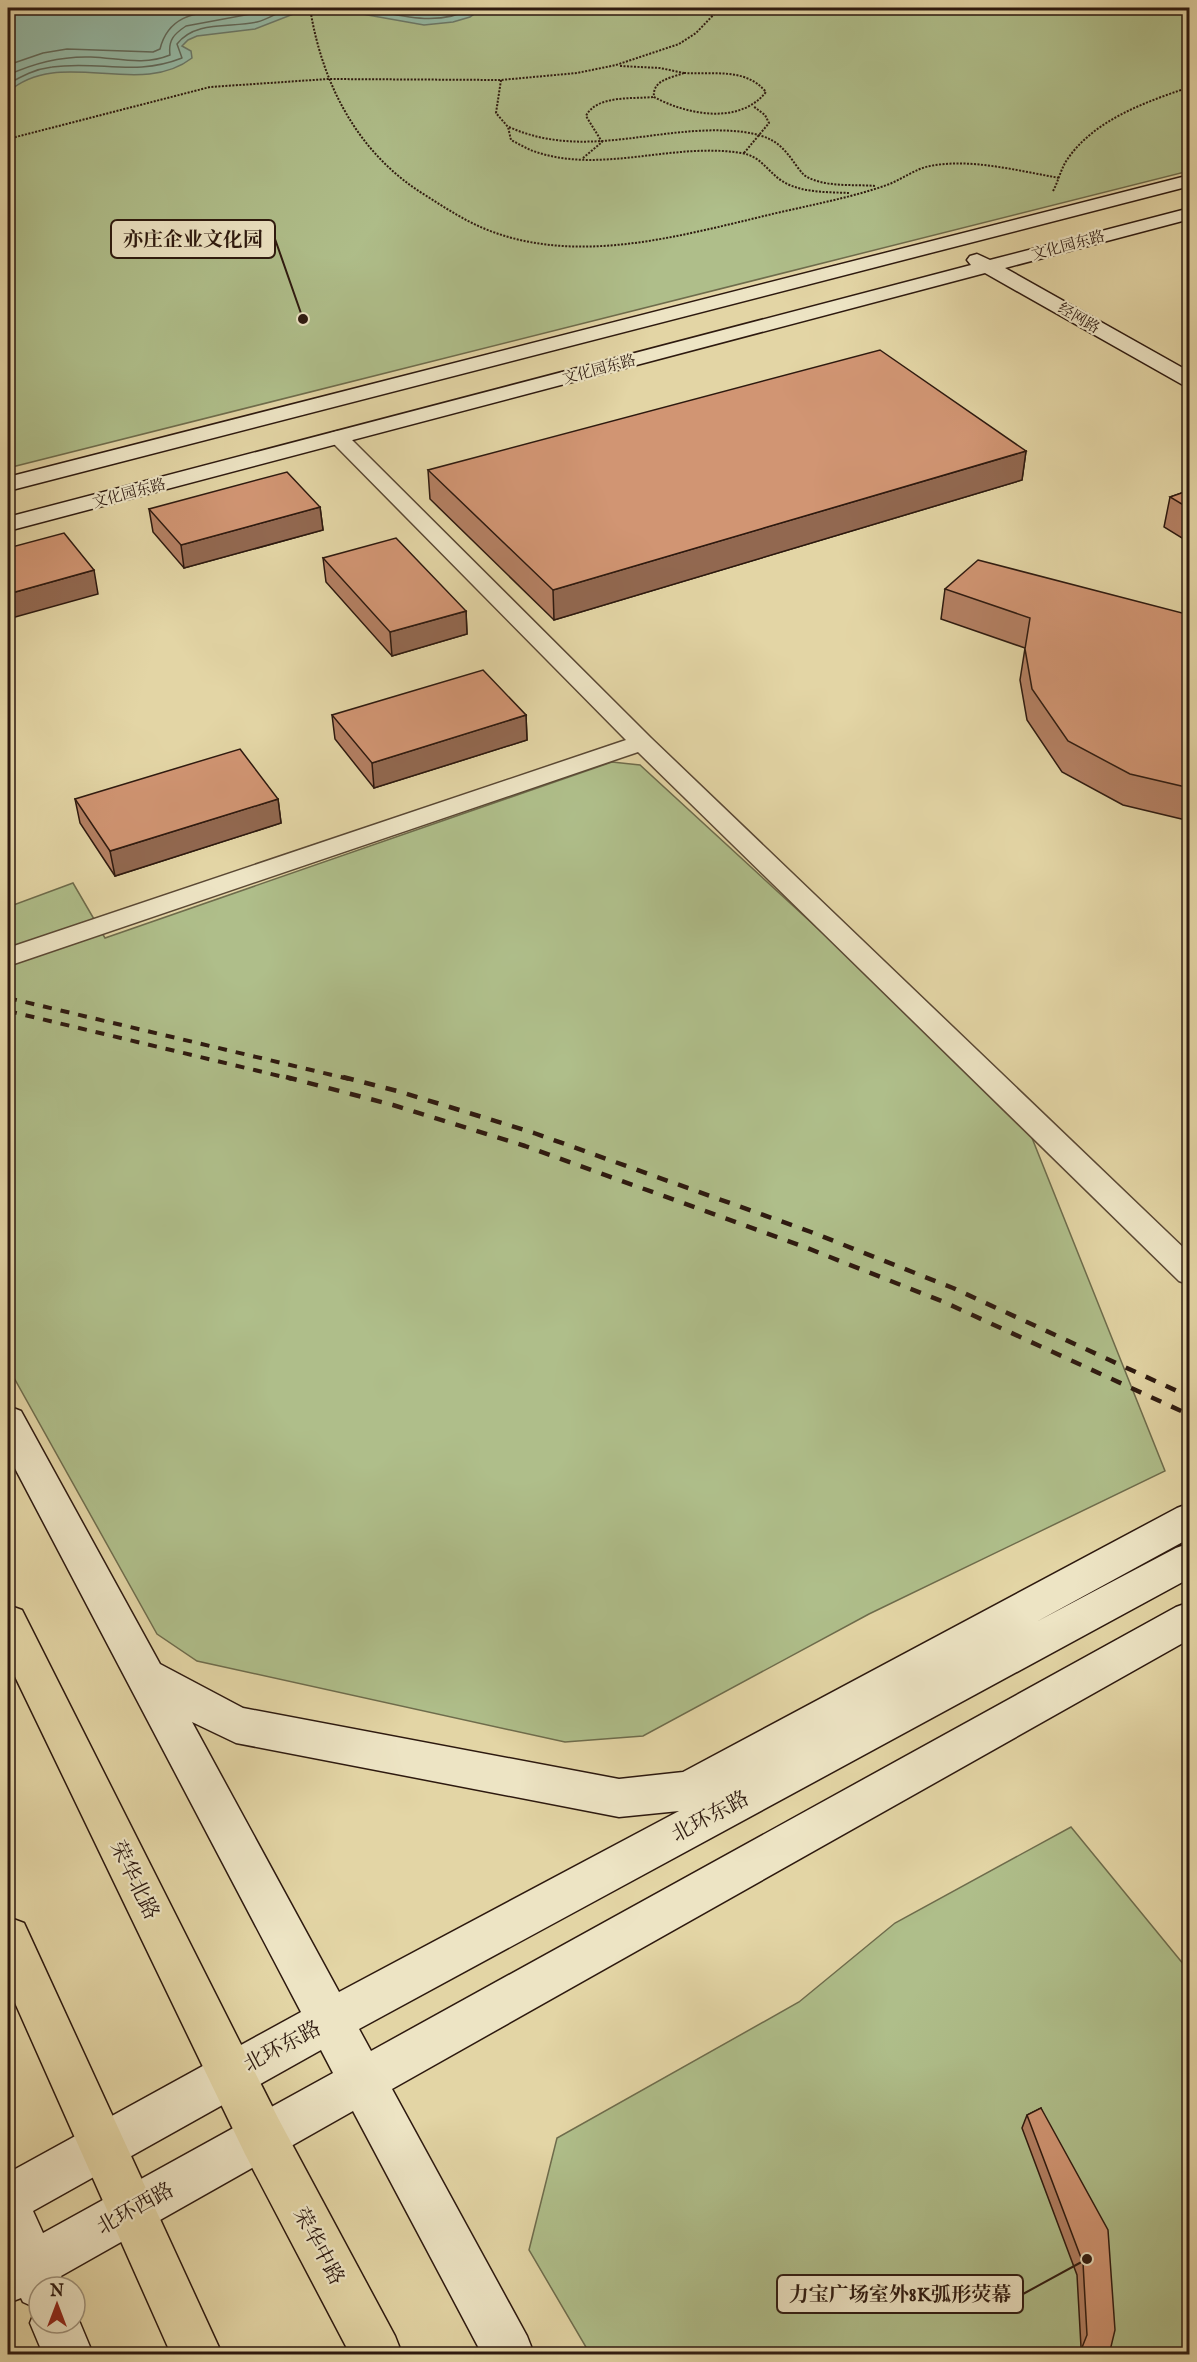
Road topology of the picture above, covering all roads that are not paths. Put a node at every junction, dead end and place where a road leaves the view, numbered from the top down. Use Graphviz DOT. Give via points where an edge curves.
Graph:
graph roads {
  1 [pos="1190,180"];
  2 [pos="1190,196"];
  3 [pos="1190,213"];
  4 [pos="1190,221"];
  5 [pos="1092,238"];
  6 [pos="967,255"];
  7 [pos="988,266"];
  8 [pos="1190,381"];
  9 [pos="338,437"];
  10 [pos="97,480"];
  11 [pos="8,484"];
  12 [pos="8,491"];
  13 [pos="8,503"];
  14 [pos="8,525"];
  15 [pos="642,743"];
  16 [pos="8,957"];
  17 [pos="1190,1273"];
  18 [pos="8,1424"];
  19 [pos="1190,1519"];
  20 [pos="1190,1559"];
  21 [pos="1190,1619"];
  22 [pos="8,1622"];
  23 [pos="148,1677"];
  24 [pos="8,1938"];
  25 [pos="329,2020"];
  26 [pos="231,2074"];
  27 [pos="361,2082"];
  28 [pos="262,2137"];
  29 [pos="102,2146"];
  30 [pos="8,2199"];
  31 [pos="8,2209"];
  32 [pos="131,2210"];
  33 [pos="30,2275"];
  34 [pos="27,2277"];
  35 [pos="60,2335"];
  36 [pos="68,2355"];
  37 [pos="196,2355"];
  38 [pos="376,2355"];
  39 [pos="509,2355"];
  1 -- 11 [label="street"];
  2 -- 6 [label="street, 文化园东路"];
  3 -- 5 [label="street, 文化园东路"];
  4 -- 5 [label="street"];
  5 -- 7 [label="street, 文化园东路"];
  6 -- 7 [label="street, 经网路"];
  6 -- 10 [label="street, 文化园东路"];
  7 -- 8 [label="street, 经网路"];
  7 -- 9 [label="street, 文化园东路"];
  9 -- 14 [label="street, 文化园东路"];
  9 -- 15 [label="street"];
  10 -- 12 [label="street"];
  10 -- 13 [label="street, 文化园东路"];
  15 -- 16 [label="street"];
  15 -- 17 [label="street"];
  18 -- 23 [label="street"];
  19 -- 23 [label="street" via="688,1791 619,1798 236,1725"];
  20 -- 25 [label="street, 北环东路"];
  21 -- 27 [label="street"];
  22 -- 26 [label="main road, 荣华北路"];
  23 -- 25 [label="street"];
  24 -- 29 [label="main road"];
  25 -- 26 [label="street, 北环东路"];
  25 -- 27 [label="street"];
  26 -- 28 [label="main road, 荣华北路"];
  26 -- 29 [label="street"];
  27 -- 28 [label="street"];
  27 -- 39 [label="street"];
  28 -- 32 [label="street, 北环西路"];
  28 -- 38 [label="main road, 荣华中路"];
  29 -- 30 [label="street"];
  29 -- 32 [label="main road"];
  31 -- 34 [label="street"];
  32 -- 33 [label="street, 北环西路"];
  32 -- 37 [label="main road"];
  35 -- 36 [label="street"];
}
